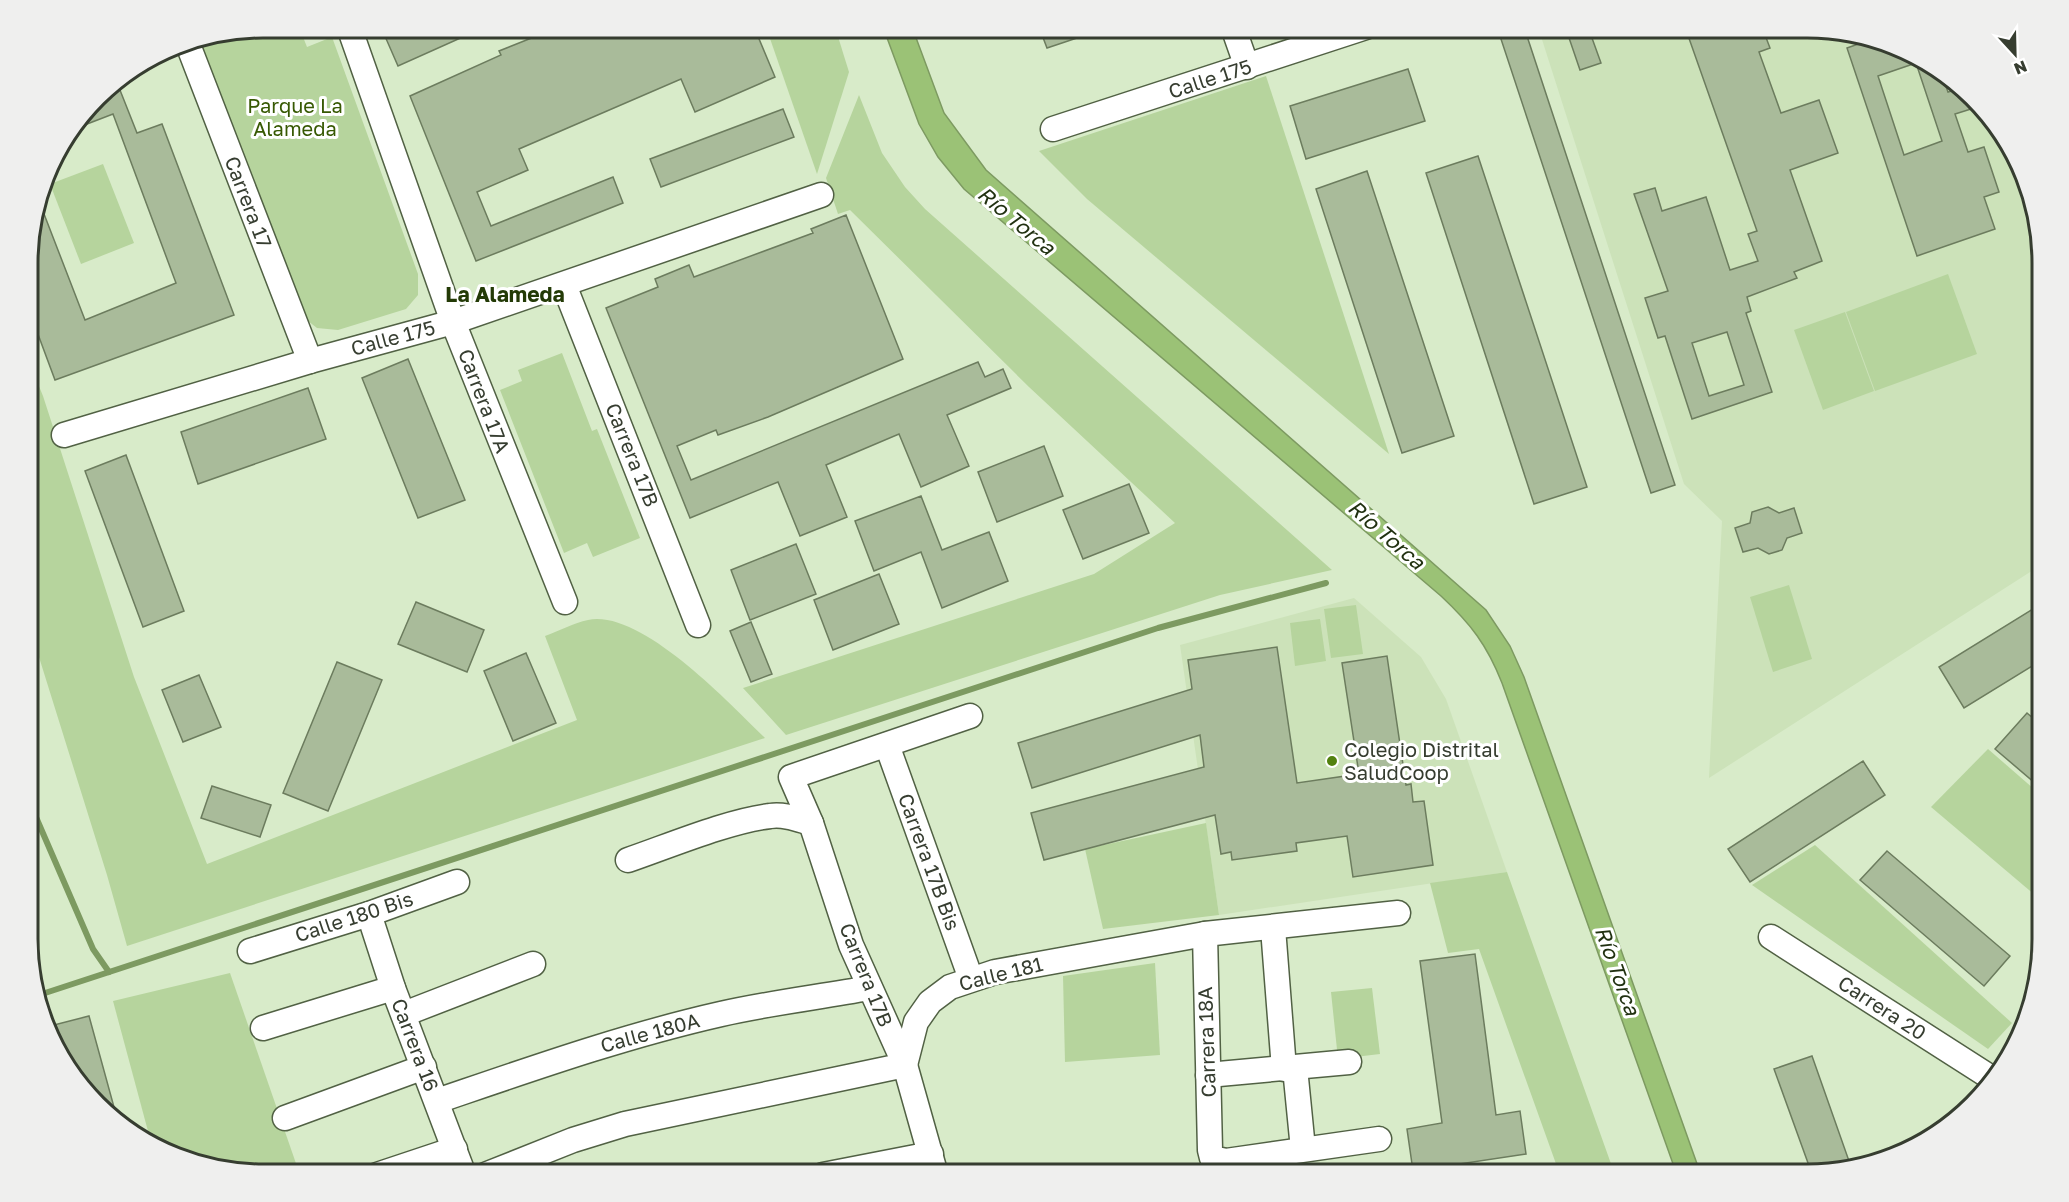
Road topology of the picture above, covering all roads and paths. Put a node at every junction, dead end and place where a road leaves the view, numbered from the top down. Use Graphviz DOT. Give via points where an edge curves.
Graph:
graph roads {
  1 [pos="353,38"];
  2 [pos="1237,38"];
  3 [pos="1333,38"];
  4 [pos="190,49"];
  5 [pos="1247,67"];
  6 [pos="1053,129"];
  7 [pos="821,195"];
  8 [pos="564,285"];
  9 [pos="453,322"];
  10 [pos="310,361"];
  11 [pos="64,435"];
  12 [pos="565,602"];
  13 [pos="698,625"];
  14 [pos="970,716"];
  15 [pos="887,745"];
  16 [pos="811,823"];
  17 [pos="628,860"];
  18 [pos="457,882"];
  19 [pos="1398,913"];
  20 [pos="369,914"];
  21 [pos="1273,928"];
  22 [pos="1205,934"];
  23 [pos="1771,938"];
  24 [pos="249,951"];
  25 [pos="533,964"];
  26 [pos="971,979"];
  27 [pos="393,988"];
  28 [pos="869,988"];
  29 [pos="404,1014"];
  30 [pos="263,1028"];
  31 [pos="1349,1062"];
  32 [pos="905,1065"];
  33 [pos="424,1067"];
  34 [pos="1289,1069"];
  35 [pos="1208,1075"];
  36 [pos="1986,1075"];
  37 [pos="437,1101"];
  38 [pos="285,1118"];
  39 [pos="1379,1139"];
  40 [pos="455,1149"];
  41 [pos="1303,1149"];
  42 [pos="409,1164"];
  43 [pos="460,1164"];
  44 [pos="513,1164"];
  45 [pos="933,1164"];
  1 -- 9 [label="street, Carrera 17A"];
  2 -- 5 [label="street"];
  3 -- 5 [label="street, Calle 175"];
  4 -- 10 [label="street, Carrera 17"];
  5 -- 6 [label="street, Calle 175"];
  7 -- 8 [label="street, Calle 175"];
  8 -- 9 [label="street, Calle 175"];
  8 -- 13 [label="street, Carrera 17B"];
  9 -- 10 [label="street, Calle 175"];
  9 -- 12 [label="street, Carrera 17A"];
  10 -- 11 [label="street, Calle 175"];
  14 -- 15 [label="street"];
  15 -- 16 [label="street, Carrera 17B" via="791,777"];
  15 -- 26 [label="street, Carrera 17B Bis"];
  16 -- 17 [label="street" via="790,816 750,820"];
  16 -- 28 [label="street, Carrera 17B"];
  18 -- 20 [label="street, Calle 180 Bis"];
  19 -- 21 [label="street, Calle 181"];
  20 -- 24 [label="street, Calle 180 Bis"];
  20 -- 27 [label="street, Carrera 16"];
  21 -- 22 [label="street, Calle 181"];
  21 -- 34 [label="street"];
  22 -- 26 [label="street, Calle 181" via="1017,967"];
  22 -- 35 [label="street, Carrera 18A"];
  23 -- 36 [label="street, Carrera 20"];
  25 -- 29 [label="street"];
  26 -- 32 [label="street, Calle 181" via="950,987 930,1002 916,1022"];
  27 -- 29 [label="street, Carrera 16"];
  27 -- 30 [label="street"];
  28 -- 32 [label="street, Carrera 17B"];
  28 -- 37 [label="street, Calle 180A" via="724,1013 669,1027"];
  29 -- 33 [label="street, Carrera 16"];
  31 -- 34 [label="street"];
  32 -- 44 [label="street" via="625,1124"];
  32 -- 45 [label="street, Carrera 17B"];
  33 -- 37 [label="street, Carrera 16"];
  33 -- 38 [label="street"];
  34 -- 35 [label="street"];
  34 -- 41 [label="street"];
  35 -- 41 [label="street, Carrera 18A" via="1212,1158 1226,1161"];
  37 -- 40 [label="street, Carrera 16"];
  39 -- 41 [label="street"];
  40 -- 42 [label="street"];
  40 -- 43 [label="street, Carrera 16"];
}
